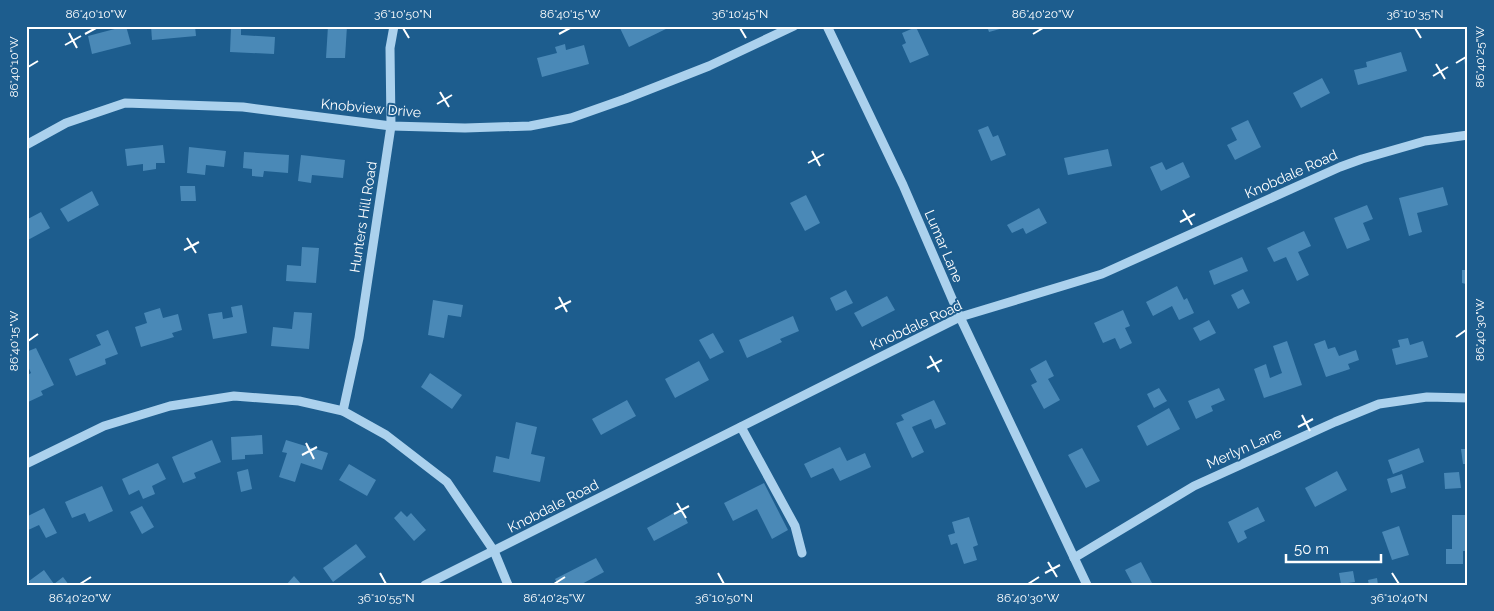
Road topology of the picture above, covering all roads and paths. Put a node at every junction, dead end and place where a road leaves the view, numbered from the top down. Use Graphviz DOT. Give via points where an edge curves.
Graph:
graph roads {
  1 [pos="394,26"];
  2 [pos="794,26"];
  3 [pos="827,26"];
  4 [pos="391,126"];
  5 [pos="1468,136"];
  6 [pos="26,145"];
  7 [pos="960,317"];
  8 [pos="1468,398"];
  9 [pos="344,410"];
  10 [pos="741,427"];
  11 [pos="26,464"];
  12 [pos="494,551"];
  13 [pos="802,553"];
  14 [pos="1074,558"];
  15 [pos="425,585"];
  16 [pos="508,585"];
  17 [pos="1086,585"];
  1 -- 4 [label="street, Hunters Hill Road" via="390,48"];
  2 -- 4 [label="street, Knobview Drive" via="709,66 571,118 530,126"];
  3 -- 7 [label="street, Lumar Lane" via="903,185"];
  4 -- 6 [label="street, Knobview Drive" via="243,107 125,103 66,123"];
  4 -- 9 [label="street, Hunters Hill Road" via="360,332"];
  5 -- 7 [label="street, Knobdale Road" via="1425,141 1362,159 1102,274"];
  7 -- 10 [label="street, Knobdale Road"];
  7 -- 14 [label="street, Lumar Lane"];
  8 -- 14 [label="street, Merlyn Lane" via="1427,397 1379,404 1194,486"];
  9 -- 11 [label="street" via="299,401 234,396 170,406 104,426"];
  9 -- 12 [label="street" via="386,435 447,482"];
  10 -- 12 [label="street, Knobdale Road"];
  10 -- 13 [label="street" via="795,526"];
  12 -- 15 [label="street, Knobdale Road"];
  12 -- 16 [label="street"];
  14 -- 17 [label="street, Lumar Lane"];
}
